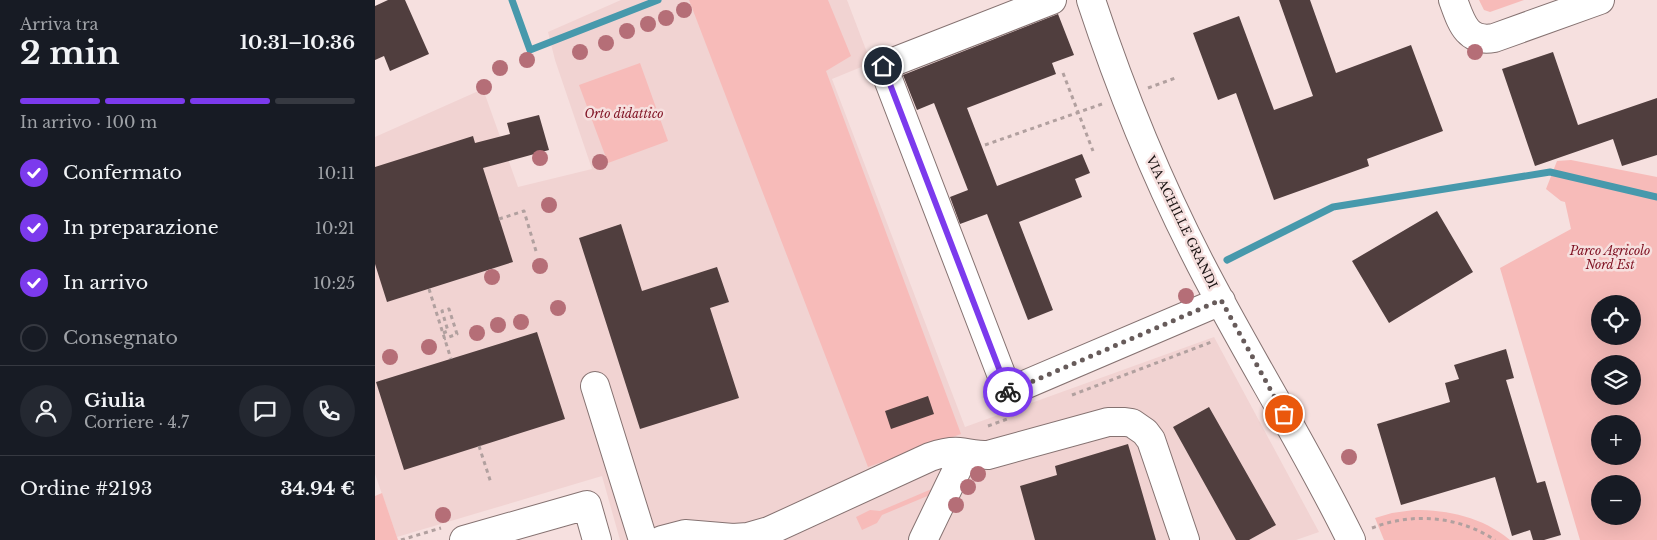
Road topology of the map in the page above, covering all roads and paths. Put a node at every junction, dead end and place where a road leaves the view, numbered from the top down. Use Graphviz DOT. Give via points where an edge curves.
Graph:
graph roads {
  1 [pos="1053,0"];
  2 [pos="1091,0"];
  3 [pos="1453,0"];
  4 [pos="1601,0"];
  5 [pos="1063,73"];
  6 [pos="1107,102"];
  7 [pos="1078,112"];
  8 [pos="985,145"];
  9 [pos="1093,151"];
  10 [pos="499,219"];
  11 [pos="536,251"];
  12 [pos="429,289"];
  13 [pos="1221,300"];
  14 [pos="443,333"];
  15 [pos="444,339"];
  16 [pos="451,359"];
  17 [pos="595,386"];
  18 [pos="479,446"];
  19 [pos="965,453"];
  20 [pos="491,483"];
  21 [pos="1359,535"];
  22 [pos="464,540"];
  23 [pos="597,540"];
  24 [pos="643,540"];
  25 [pos="662,540"];
  26 [pos="923,540"];
  27 [pos="1185,540"];
  28 [pos="1495,540"];
  1 -- 13 [label="street" via="883,66 1008,392"];
  2 -- 13 [label="street, VIA ACHILLE GRANDI" via="1153,163"];
  3 -- 4 [label="street" via="1465,28 1475,37 1485,39"];
  5 -- 7 [label="path"];
  6 -- 7 [label="path"];
  7 -- 8 [label="path"];
  7 -- 9 [label="path"];
  10 -- 11 [label="path" via="524,211"];
  12 -- 14 [label="path"];
  13 -- 21 [label="street, VIA ACHILLE GRANDI" via="1298,438"];
  14 -- 15 [label="path"];
  14 -- 15 [label="path" via="448,331 442,311 449,309 457,334"];
  15 -- 16 [label="path"];
  17 -- 24 [label="street"];
  18 -- 20 [label="path"];
  19 -- 25 [label="street" via="930,457 769,531 747,537 685,534"];
  19 -- 26 [label="street"];
  19 -- 27 [label="street" via="988,455 1108,422 1132,423 1151,440"];
  21 -- 28 [label="path" via="1401,520 1437,519 1466,525"];
  22 -- 23 [label="street" via="587,505"];
}
